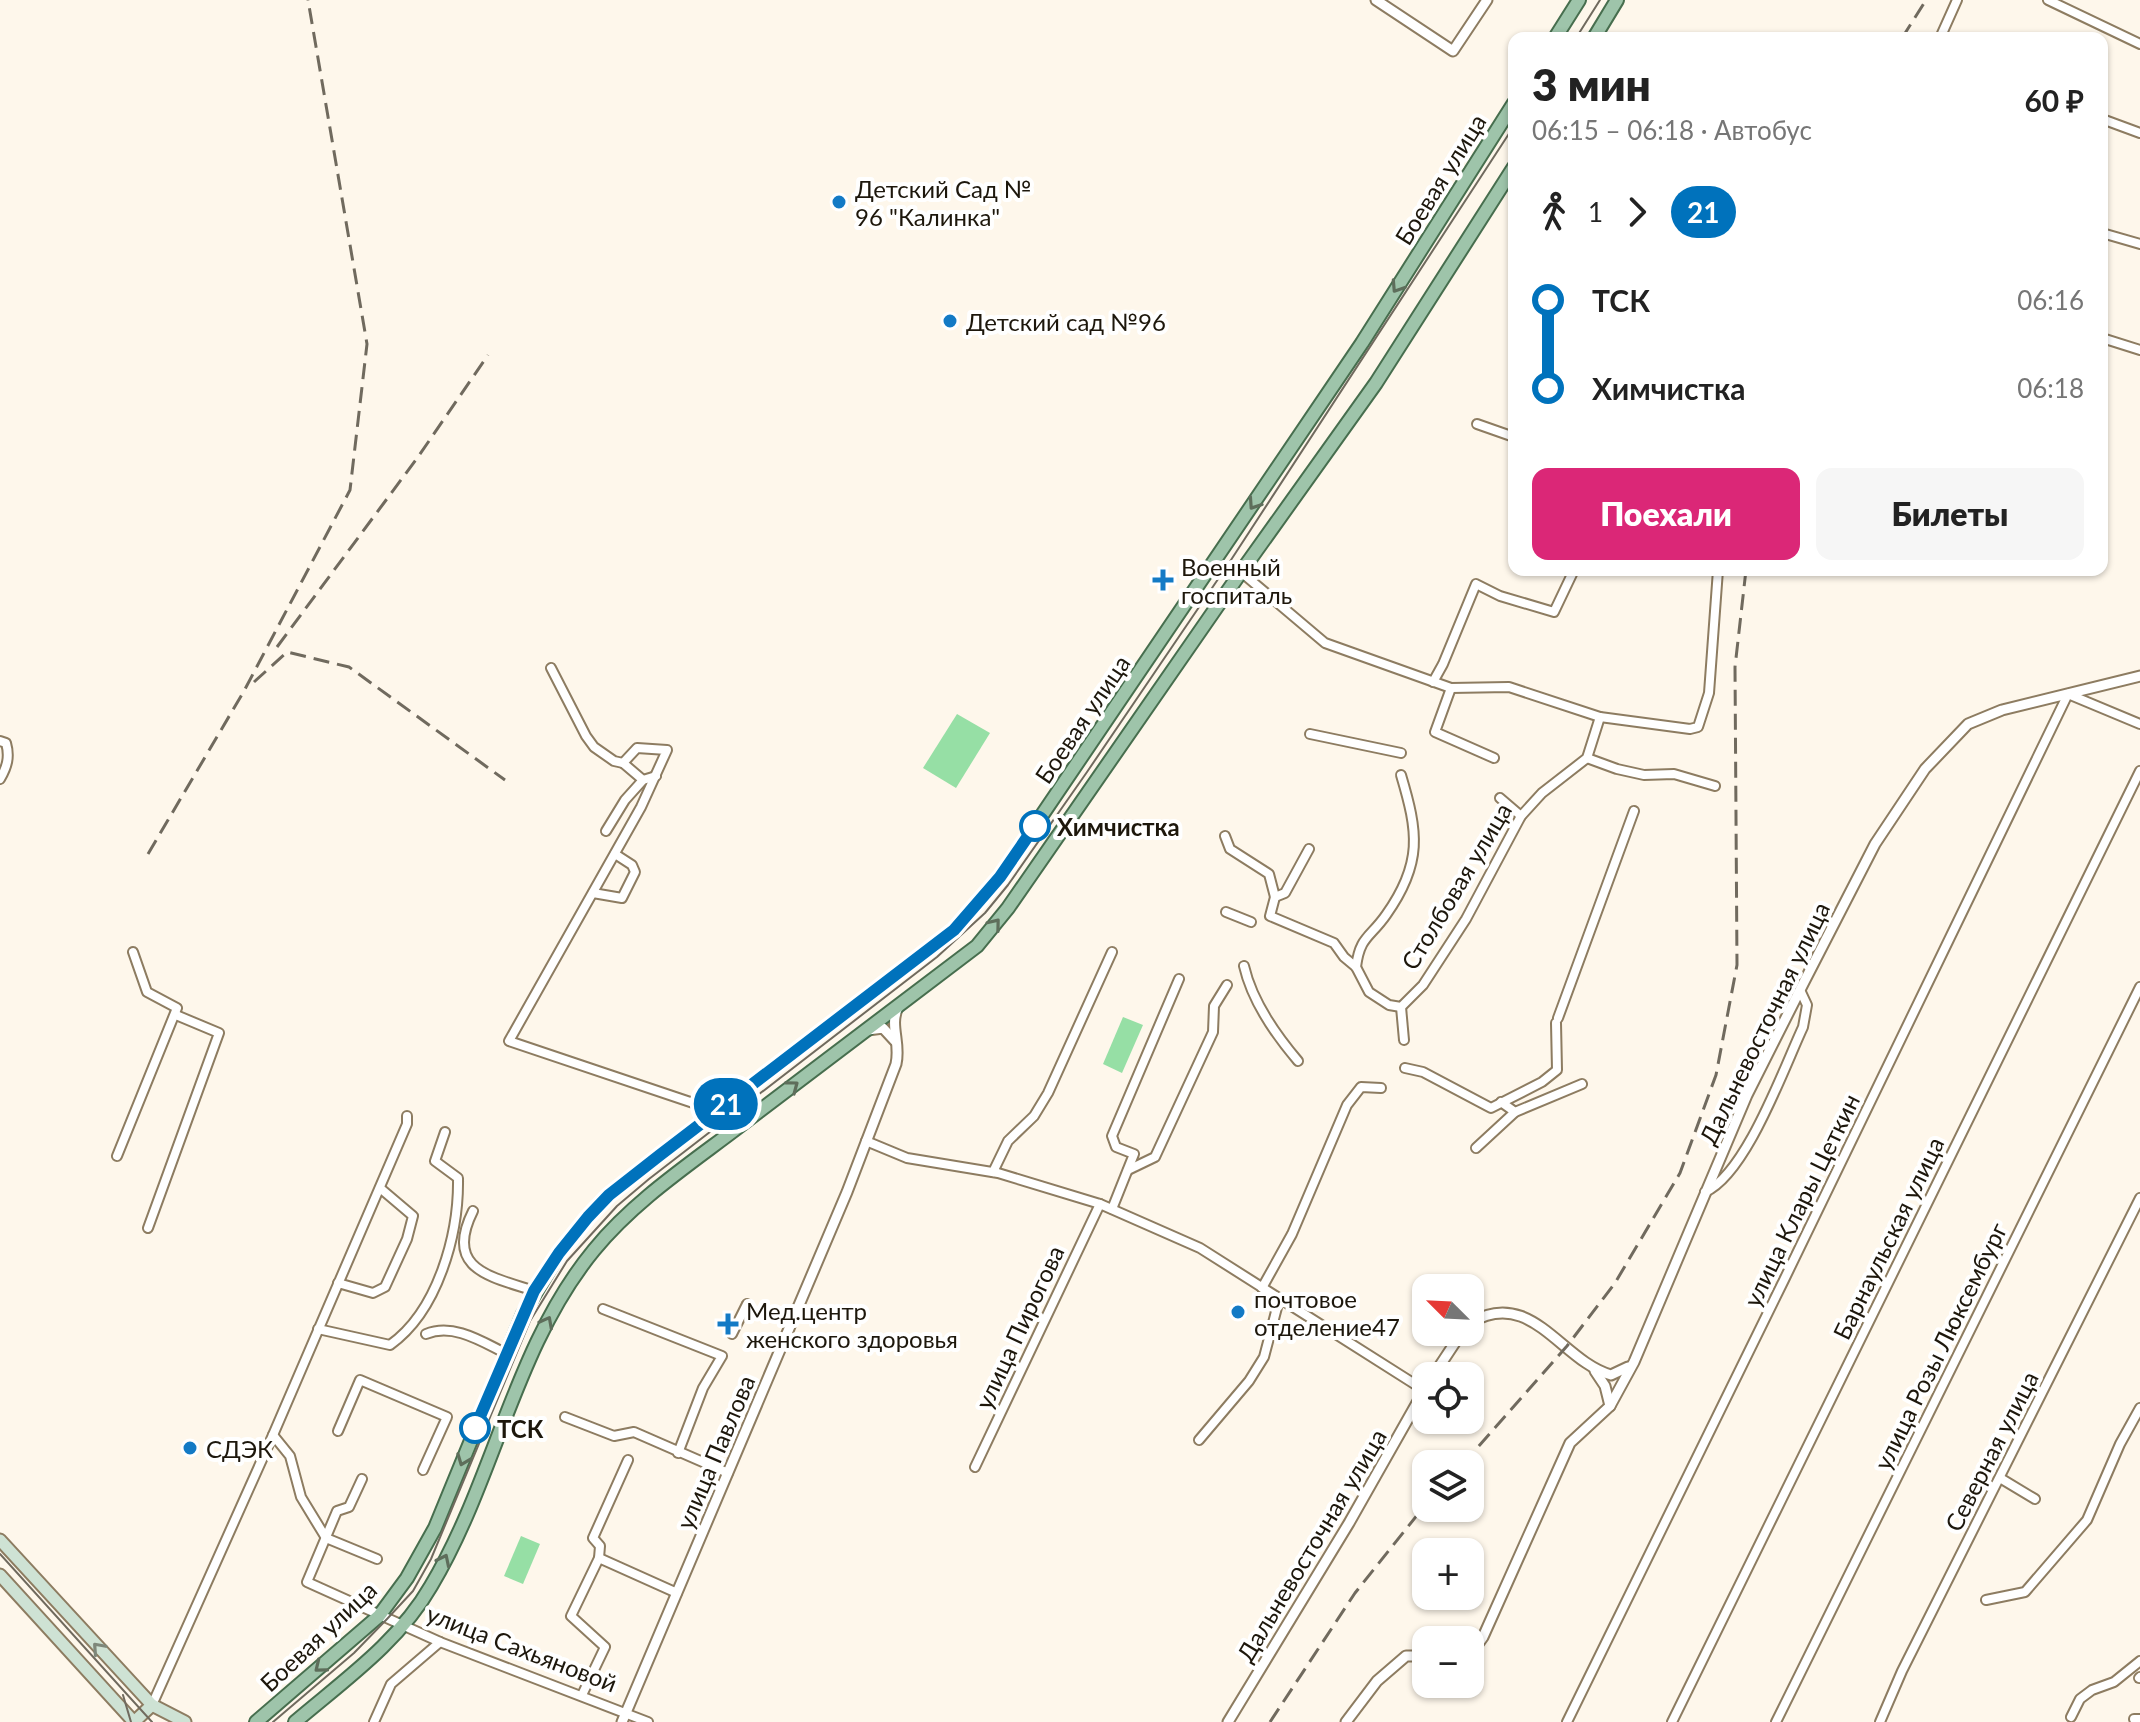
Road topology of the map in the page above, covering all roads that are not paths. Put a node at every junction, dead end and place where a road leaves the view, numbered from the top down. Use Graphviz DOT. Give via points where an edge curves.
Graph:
graph roads {
  1 [pos="1376,0"];
  2 [pos="1487,0"];
  3 [pos="1579,0"];
  4 [pos="1617,0"];
  5 [pos="1957,0"];
  6 [pos="2048,0"];
  7 [pos="1559,32"];
  8 [pos="1598,32"];
  9 [pos="1943,32"];
  10 [pos="2140,44"];
  11 [pos="1508,112"];
  12 [pos="2108,121"];
  13 [pos="2140,133"];
  14 [pos="1508,185"];
  15 [pos="2108,235"];
  16 [pos="2140,244"];
  17 [pos="2108,340"];
  18 [pos="2140,350"];
  19 [pos="1477,424"];
  20 [pos="1508,435"];
  21 [pos="1219,556"];
  22 [pos="1241,572"];
  23 [pos="1571,576"];
  24 [pos="1718,576"];
  25 [pos="551,668"];
  26 [pos="2140,676"];
  27 [pos="1433,682"];
  28 [pos="1451,688"];
  29 [pos="2068,694"];
  30 [pos="1600,717"];
  31 [pos="2140,724"];
  32 [pos="1310,734"];
  33 [pos="0,741"];
  34 [pos="1401,753"];
  35 [pos="1494,758"];
  36 [pos="1587,758"];
  37 [pos="623,763"];
  38 [pos="2140,771"];
  39 [pos="1401,775"];
  40 [pos="656,776"];
  41 [pos="0,779"];
  42 [pos="643,780"];
  43 [pos="1715,786"];
  44 [pos="1500,798"];
  45 [pos="1634,811"];
  46 [pos="1521,816"];
  47 [pos="606,831"];
  48 [pos="1225,836"];
  49 [pos="1309,849"];
  50 [pos="615,854"];
  51 [pos="593,893"];
  52 [pos="1275,897"];
  53 [pos="1226,912"];
  54 [pos="1251,922"];
  55 [pos="133,952"];
  56 [pos="1112,952"];
  57 [pos="1244,966"];
  58 [pos="1356,967"];
  59 [pos="1179,979"];
  60 [pos="1227,985"];
  61 [pos="2140,987"];
  62 [pos="1800,990"];
  63 [pos="898,1007"];
  64 [pos="1401,1007"];
  65 [pos="176,1015"];
  66 [pos="868,1030"];
  67 [pos="1404,1040"];
  68 [pos="1298,1061"];
  69 [pos="896,1064"];
  70 [pos="1405,1068"];
  71 [pos="1582,1084"];
  72 [pos="1381,1088"];
  73 [pos="1501,1102"];
  74 [pos="717,1111"];
  75 [pos="1515,1112"];
  76 [pos="407,1116"];
  77 [pos="445,1132"];
  78 [pos="866,1141"];
  79 [pos="1476,1148"];
  80 [pos="117,1156"];
  81 [pos="1128,1171"];
  82 [pos="993,1172"];
  83 [pos="380,1188"];
  84 [pos="1705,1193"];
  85 [pos="2140,1198"];
  86 [pos="1100,1204"];
  87 [pos="1112,1209"];
  88 [pos="473,1211"];
  89 [pos="148,1228"];
  90 [pos="338,1283"];
  91 [pos="1262,1288"];
  92 [pos="534,1291"];
  93 [pos="1279,1300"];
  94 [pos="747,1304"];
  95 [pos="603,1309"];
  96 [pos="1484,1317"];
  97 [pos="318,1329"];
  98 [pos="426,1334"];
  99 [pos="732,1334"];
  100 [pos="505,1353"];
  101 [pos="1634,1362"];
  102 [pos="1595,1371"];
  103 [pos="1412,1380"];
  104 [pos="1610,1406"];
  105 [pos="2140,1408"];
  106 [pos="1412,1411"];
  107 [pos="565,1417"];
  108 [pos="338,1431"];
  109 [pos="273,1435"];
  110 [pos="1199,1440"];
  111 [pos="678,1453"];
  112 [pos="628,1460"];
  113 [pos="975,1467"];
  114 [pos="423,1470"];
  115 [pos="728,1473"];
  116 [pos="2000,1478"];
  117 [pos="362,1479"];
  118 [pos="2035,1499"];
  119 [pos="326,1538"];
  120 [pos="0,1540"];
  121 [pos="599,1558"];
  122 [pos="377,1559"];
  123 [pos="0,1575"];
  124 [pos="677,1593"];
  125 [pos="1986,1600"];
  126 [pos="379,1616"];
  127 [pos="403,1626"];
  128 [pos="1484,1635"];
  129 [pos="440,1642"];
  130 [pos="1412,1656"];
  131 [pos="2140,1661"];
  132 [pos="582,1695"];
  133 [pos="152,1705"];
  134 [pos="119,1706"];
  135 [pos="624,1717"];
  136 [pos="2071,1717"];
  137 [pos="124,1722"];
  138 [pos="134,1722"];
  139 [pos="147,1722"];
  140 [pos="185,1722"];
  141 [pos="256,1722"];
  142 [pos="295,1722"];
  143 [pos="374,1722"];
  144 [pos="648,1722"];
  145 [pos="1228,1722"];
  146 [pos="1346,1722"];
  147 [pos="1567,1722"];
  148 [pos="1672,1722"];
  149 [pos="1776,1722"];
  150 [pos="1880,1722"];
  1 -- 2 [label="street" via="1453,51"];
  3 -- 7 [label="main road"];
  4 -- 8 [label="main road"];
  5 -- 9 [label="street"];
  6 -- 10 [label="street"];
  11 -- 21 [label="main road, Боевая улица, one-way"];
  12 -- 13 [label="street"];
  14 -- 22 [label="main road, Боевая улица"];
  15 -- 16 [label="street"];
  17 -- 18 [label="street"];
  19 -- 20 [label="street"];
  21 -- 22 [label="main road"];
  21 -- 74 [label="main road, Боевая улица" via="976,906 954,930"];
  22 -- 27 [label="street" via="1325,643"];
  63 -- 22 [label="main road, Боевая улица, one-way" via="977,946 1008,908"];
  23 -- 27 [label="street" via="1554,612 1476,584"];
  24 -- 30 [label="street" via="1709,693 1698,727"];
  25 -- 37 [label="street" via="594,747"];
  26 -- 29 [label="street"];
  27 -- 28 [label="street"];
  28 -- 30 [label="street" via="1509,687"];
  28 -- 35 [label="street" via="1435,732"];
  29 -- 31 [label="street"];
  29 -- 62 [label="street, Дальневосточная улица" via="1968,724 1925,769 1875,844"];
  29 -- 147 [label="street, улица Клары Цеткин"];
  30 -- 36 [label="street"];
  32 -- 34 [label="street"];
  33 -- 41 [label="street" via="9,751"];
  36 -- 43 [label="street" via="1644,775 1674,774"];
  36 -- 46 [label="street, Столбовая улица"];
  37 -- 40 [label="street" via="637,748 667,750"];
  37 -- 42 [label="street"];
  38 -- 148 [label="street, Барнаульская улица"];
  39 -- 58 [label="street, Столбовая улица" via="1414,818 1415,854 1387,914 1359,947"];
  40 -- 42 [label="street"];
  40 -- 50 [label="street"];
  42 -- 47 [label="street"];
  44 -- 46 [label="street"];
  45 -- 73 [label="street" via="1557,1020 1557,1070"];
  46 -- 64 [label="street, Столбовая улица" via="1466,919 1423,985"];
  48 -- 52 [label="street" via="1230,849 1269,874"];
  49 -- 52 [label="street" via="1285,893"];
  50 -- 51 [label="street"];
  50 -- 51 [label="street" via="635,872 622,898"];
  51 -- 74 [label="street" via="509,1041"];
  52 -- 58 [label="street" via="1270,916 1334,943"];
  53 -- 54 [label="street"];
  55 -- 65 [label="street" via="147,992 172,1004"];
  56 -- 82 [label="street" via="1048,1093 1008,1141"];
  57 -- 68 [label="street" via="1265,1015"];
  58 -- 64 [label="street" via="1369,992"];
  59 -- 81 [label="street" via="1112,1136 1116,1147 1134,1154"];
  60 -- 81 [label="street" via="1214,1006 1213,1032 1155,1157"];
  61 -- 149 [label="street, улица Розы Люксембург"];
  62 -- 84 [label="street, Дальневосточная улица"];
  62 -- 84 [label="street" via="1807,1005 1803,1027 1745,1153 1719,1186"];
  63 -- 66 [label="main road, Боевая улица"];
  63 -- 69 [label="street, улица Павлова" via="893,1021 899,1043"];
  64 -- 67 [label="street"];
  65 -- 80 [label="street"];
  65 -- 89 [label="street" via="219,1033"];
  66 -- 69 [label="street" via="883,1028 890,1034"];
  127 -- 66 [label="main road, Боевая улица, one-way" via="431,1586 461,1525 545,1324 594,1250 648,1195"];
  69 -- 78 [label="street, улица Павлова"];
  70 -- 73 [label="street" via="1491,1108"];
  71 -- 75 [label="street"];
  72 -- 91 [label="street" via="1361,1087 1347,1105 1292,1234"];
  73 -- 75 [label="street"];
  74 -- 92 [label="main road, Боевая улица" via="609,1195"];
  75 -- 79 [label="street"];
  76 -- 83 [label="street"];
  77 -- 97 [label="street" via="435,1161 458,1178 459,1199 441,1277 422,1310 390,1345"];
  78 -- 82 [label="street" via="907,1158"];
  78 -- 115 [label="street, улица Павлова"];
  81 -- 87 [label="street"];
  82 -- 86 [label="street"];
  83 -- 90 [label="street"];
  83 -- 90 [label="street" via="413,1216 407,1239 385,1287 373,1293"];
  84 -- 101 [label="street, Дальневосточная улица"];
  85 -- 116 [label="street, Северная улица"];
  86 -- 87 [label="street"];
  86 -- 113 [label="street, улица Пирогова"];
  87 -- 91 [label="street" via="1200,1248"];
  88 -- 92 [label="street" via="463,1241 469,1264"];
  90 -- 97 [label="street"];
  91 -- 93 [label="street"];
  92 -- 100 [label="main road, Боевая улица"];
  93 -- 103 [label="street"];
  93 -- 110 [label="street" via="1264,1357"];
  94 -- 99 [label="street"];
  95 -- 111 [label="street" via="722,1356 703,1388"];
  96 -- 102 [label="street" via="1495,1312 1528,1319"];
  97 -- 109 [label="street"];
  98 -- 100 [label="street" via="441,1328"];
  100 -- 126 [label="main road, Боевая улица, one-way" via="435,1528"];
  101 -- 102 [label="street" via="1611,1375"];
  101 -- 104 [label="street, Дальневосточная улица"];
  102 -- 104 [label="street"];
  104 -- 128 [label="street, Дальневосточная улица" via="1570,1443"];
  105 -- 125 [label="street" via="2087,1520 2025,1592"];
  106 -- 145 [label="street, Дальневосточная улица"];
  107 -- 111 [label="street" via="614,1436 634,1432"];
  108 -- 114 [label="street" via="360,1380 447,1417"];
  109 -- 119 [label="street" via="290,1456 301,1497"];
  109 -- 133 [label="street"];
  111 -- 115 [label="street"];
  112 -- 121 [label="street" via="593,1538 600,1546"];
  115 -- 124 [label="street, улица Павлова"];
  116 -- 118 [label="street"];
  116 -- 150 [label="street, Северная улица"];
  117 -- 119 [label="street" via="349,1507 337,1511"];
  119 -- 122 [label="street"];
  119 -- 126 [label="street, улица Сахьяновой" via="307,1582"];
  133 -- 120 [label="main road, one-way"];
  121 -- 124 [label="street"];
  121 -- 132 [label="street" via="571,1616 605,1647"];
  123 -- 134 [label="main road"];
  124 -- 135 [label="street, улица Павлова"];
  126 -- 127 [label="street, улица Сахьяновой"];
  126 -- 141 [label="main road, Боевая улица, one-way"];
  127 -- 129 [label="street, улица Сахьяновой"];
  127 -- 142 [label="main road, Боевая улица"];
  129 -- 132 [label="street, улица Сахьяновой"];
  129 -- 143 [label="street" via="391,1684"];
  130 -- 146 [label="street" via="1377,1681"];
  131 -- 136 [label="street" via="2080,1699"];
  132 -- 135 [label="street, улица Сахьяновой"];
  133 -- 138 [label="main road"];
  133 -- 139 [label="main road"];
  133 -- 140 [label="main road"];
  134 -- 137 [label="main road"];
  134 -- 138 [label="main road"];
  135 -- 144 [label="street, улица Сахьяновой"];
}
